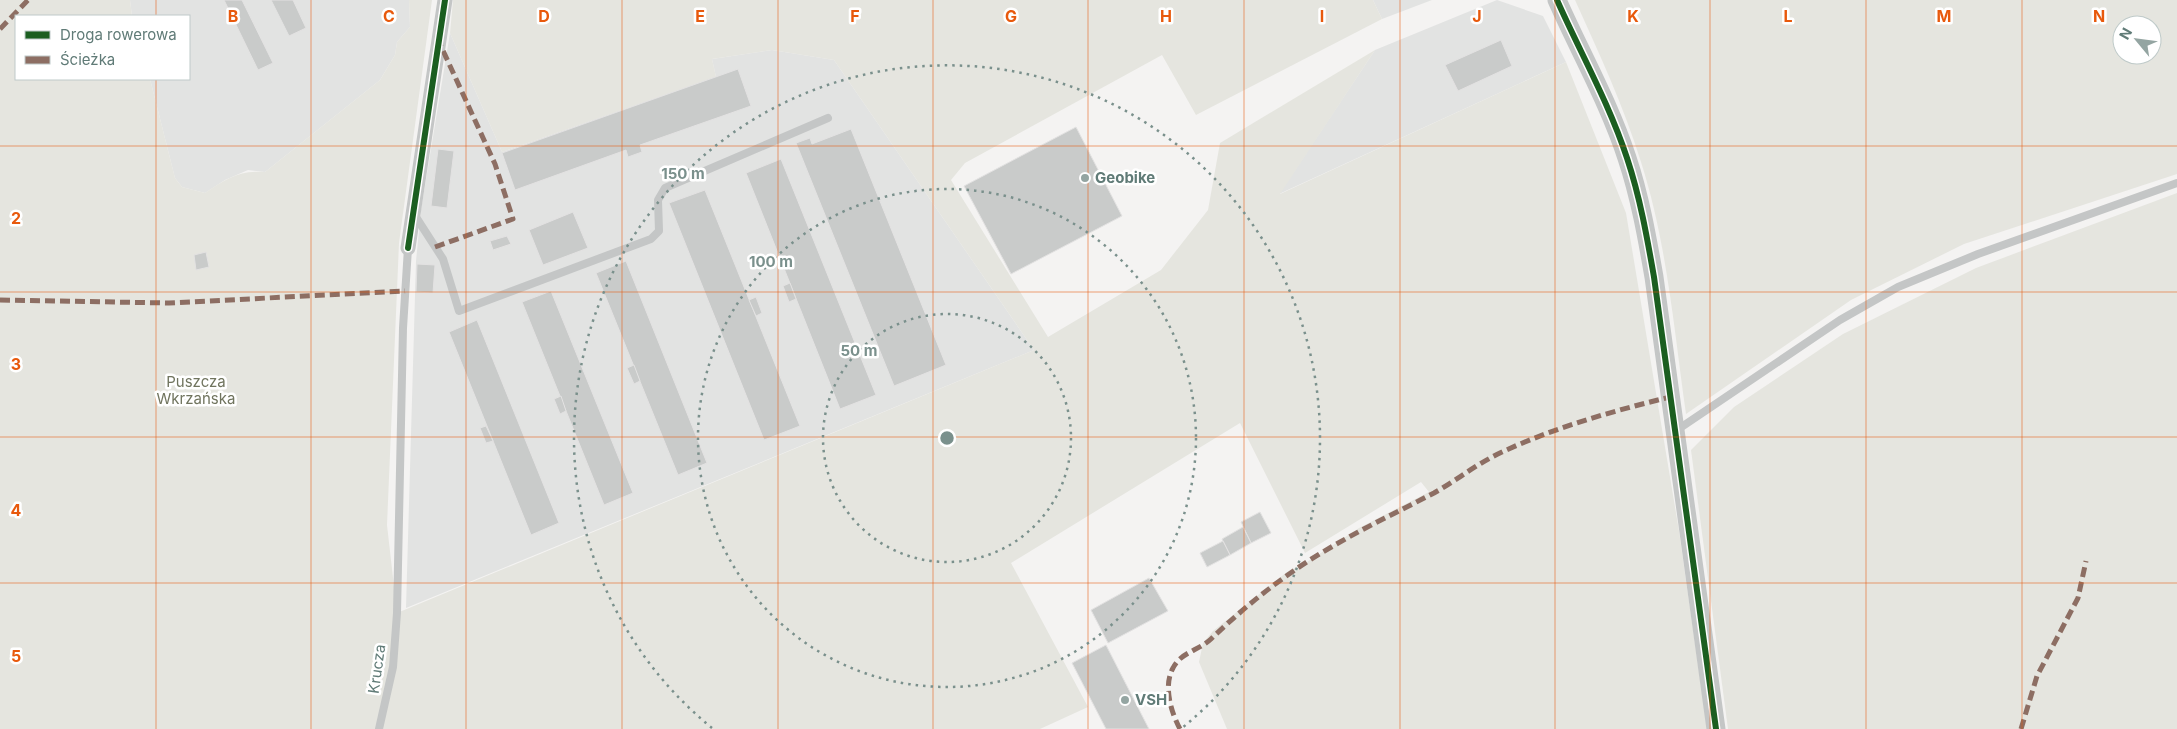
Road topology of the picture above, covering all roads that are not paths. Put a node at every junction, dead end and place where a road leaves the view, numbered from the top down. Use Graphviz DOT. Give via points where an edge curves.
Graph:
graph roads {
  1 [pos="445,0"];
  2 [pos="1557,0"];
  3 [pos="828,118"];
  4 [pos="2177,183"];
  5 [pos="413,212"];
  6 [pos="408,248"];
  7 [pos="1675,431"];
  8 [pos="379,729"];
  9 [pos="1716,729"];
  1 -- 5 [label="street"];
  2 -- 7 [label="street" via="1600,90 1634,182 1654,278"];
  3 -- 5 [label="lane" via="665,188 658,200 659,231 651,240 459,311 443,258"];
  4 -- 7 [label="lane" via="1978,254 1898,287 1840,320"];
  5 -- 6 [label="street"];
  6 -- 8 [label="lane, Krucza" via="402,328 397,613 393,667"];
  7 -- 9 [label="street"];
}
